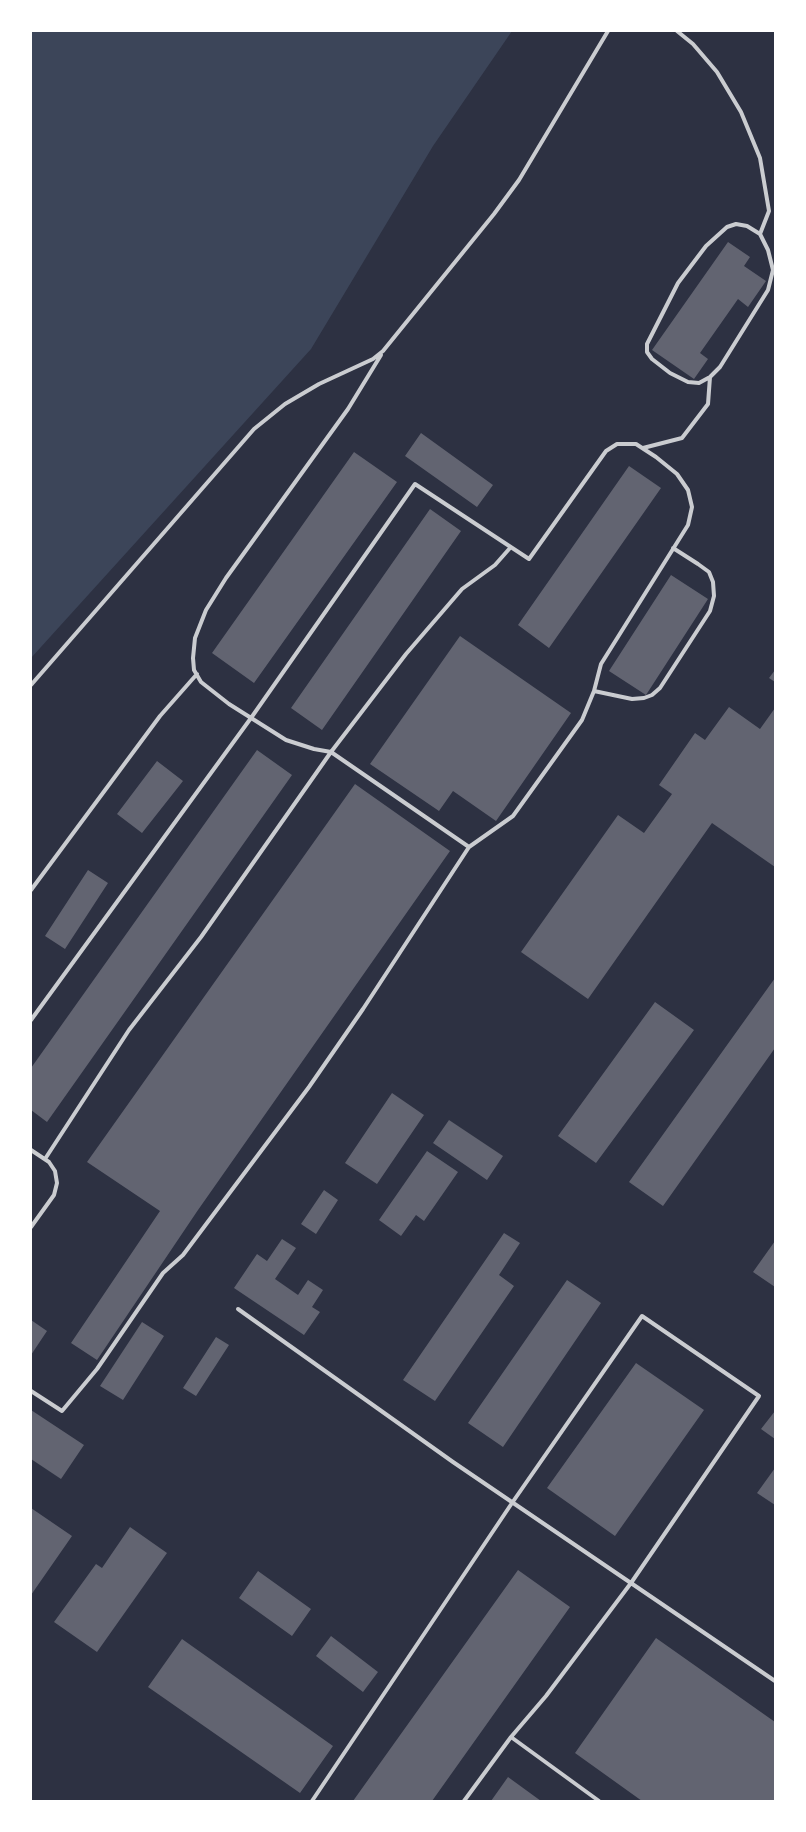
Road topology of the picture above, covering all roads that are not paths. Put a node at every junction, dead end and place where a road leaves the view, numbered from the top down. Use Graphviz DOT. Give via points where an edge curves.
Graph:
graph roads {
  1 [pos="608,31"];
  2 [pos="676,31"];
  3 [pos="760,234"];
  4 [pos="383,351"];
  5 [pos="710,377"];
  6 [pos="642,448"];
  7 [pos="510,548"];
  8 [pos="673,548"];
  9 [pos="197,674"];
  10 [pos="31,685"];
  11 [pos="594,691"];
  12 [pos="251,718"];
  13 [pos="331,752"];
  14 [pos="469,847"];
  15 [pos="31,890"];
  16 [pos="31,1020"];
  17 [pos="31,1150"];
  18 [pos="44,1159"];
  19 [pos="31,1227"];
  20 [pos="238,1309"];
  21 [pos="31,1391"];
  22 [pos="512,1503"];
  23 [pos="631,1583"];
  24 [pos="775,1681"];
  25 [pos="511,1737"];
  26 [pos="312,1801"];
  27 [pos="464,1801"];
  28 [pos="599,1801"];
  1 -- 4 [label="lane" via="518,180"];
  2 -- 3 [label="lane" via="693,44 717,72 741,112 760,158 769,211"];
  3 -- 5 [label="lane" via="773,270 768,290 720,367"];
  3 -- 5 [label="lane" via="736,224 727,227 706,246 678,283 648,344 652,359 670,373 698,383"];
  4 -- 9 [label="lane" via="348,409 206,610 195,638 193,658"];
  4 -- 10 [label="lane" via="285,404 254,429"];
  5 -- 6 [label="lane" via="708,404 682,438"];
  6 -- 7 [label="lane" via="636,444 617,444 606,451 529,560"];
  6 -- 8 [label="lane" via="678,474 688,490 692,507 688,525"];
  7 -- 12 [label="lane" via="415,484"];
  7 -- 13 [label="lane" via="495,565 462,588 406,654"];
  8 -- 11 [label="lane" via="601,664"];
  8 -- 11 [label="lane" via="709,572 714,582 710,611 660,688 652,695 632,699"];
  9 -- 12 [label="lane" via="201,682"];
  9 -- 15 [label="lane" via="160,716"];
  11 -- 14 [label="lane" via="582,720 513,816"];
  12 -- 13 [label="lane" via="286,740"];
  12 -- 16 [label="lane"];
  13 -- 14 [label="lane"];
  13 -- 18 [label="lane" via="202,937 129,1030"];
  14 -- 21 [label="lane" via="309,1088 188,1249 163,1273 97,1370 62,1411"];
  17 -- 18 [label="lane"];
  18 -- 19 [label="lane" via="55,1171 57,1182 54,1195"];
  20 -- 22 [label="lane"];
  22 -- 23 [label="lane"];
  22 -- 23 [label="lane" via="642,1316 759,1396"];
  22 -- 26 [label="lane"];
  23 -- 24 [label="lane"];
  23 -- 25 [label="lane"];
  25 -- 27 [label="lane"];
  25 -- 28 [label="lane"];
}
